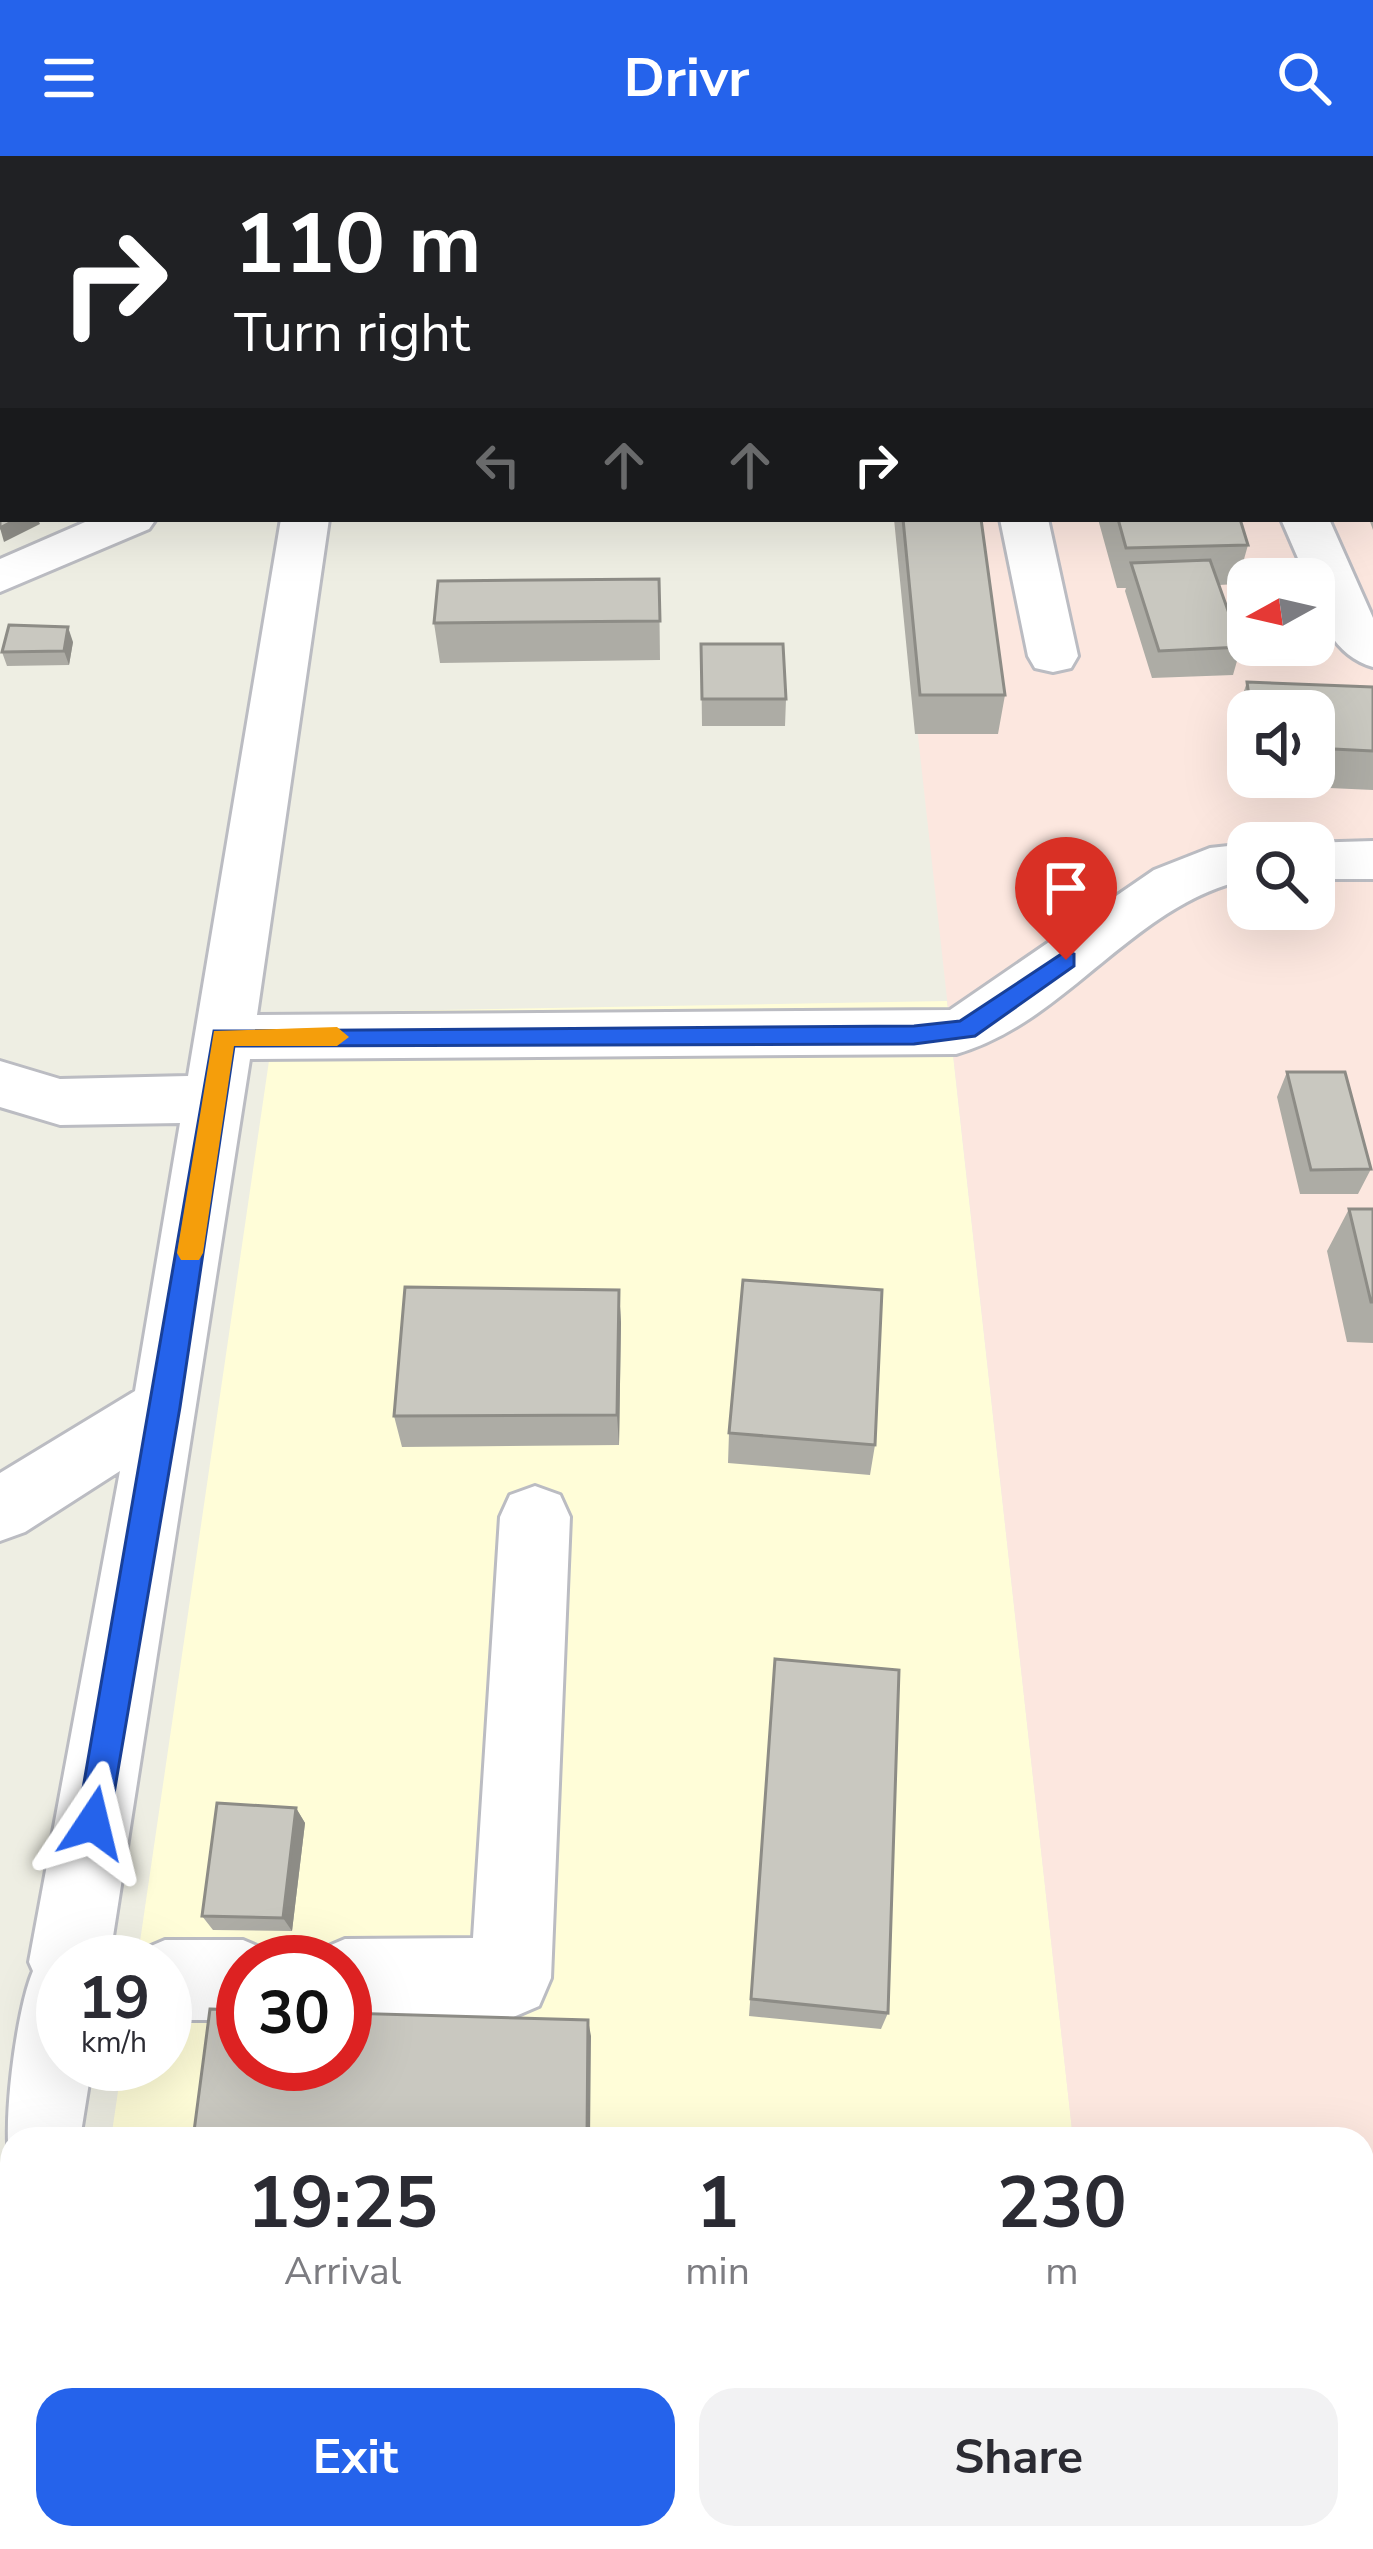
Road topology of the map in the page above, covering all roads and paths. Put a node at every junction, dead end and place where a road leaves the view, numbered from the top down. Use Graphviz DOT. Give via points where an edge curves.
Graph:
graph roads {
  1 [pos="126,522"];
  2 [pos="305,522"];
  3 [pos="1025,522"];
  4 [pos="1306,522"];
  5 [pos="0,577"];
  6 [pos="1373,651"];
  7 [pos="1053,656"];
  8 [pos="1335,860"];
  9 [pos="1373,860"];
  10 [pos="1227,864"];
  11 [pos="223,1037"];
  12 [pos="0,1084"];
  13 [pos="214,1099"];
  14 [pos="166,1407"];
  15 [pos="0,1510"];
  16 [pos="535,1517"];
  17 [pos="74,1935"];
  18 [pos="372,1979"];
  19 [pos="46,2091"];
  20 [pos="40,2127"];
  1 -- 5 [label="street"];
  2 -- 11 [label="street"];
  3 -- 7 [label="street"];
  4 -- 6 [label="street" via="1356,636"];
  8 -- 9 [label="street"];
  10 -- 11 [label="street" via="1166,890 966,1029"];
  11 -- 13 [label="street"];
  12 -- 13 [label="street" via="60,1102"];
  13 -- 14 [label="street"];
  14 -- 15 [label="street"];
  14 -- 17 [label="street"];
  16 -- 18 [label="street" via="511,1978"];
  19 -- 20 [label="street"];
}
